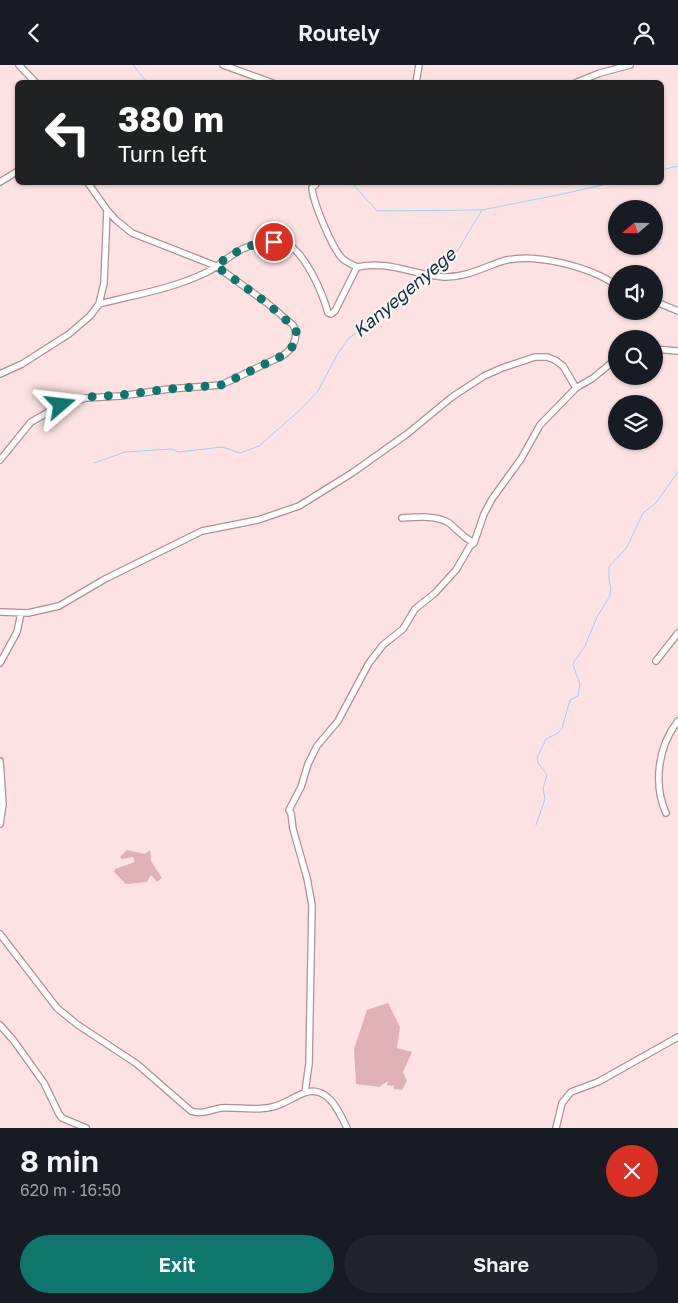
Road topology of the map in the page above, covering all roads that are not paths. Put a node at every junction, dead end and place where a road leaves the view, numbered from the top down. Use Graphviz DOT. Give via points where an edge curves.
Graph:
graph roads {
  1 [pos="19,65"];
  2 [pos="223,65"];
  3 [pos="419,65"];
  4 [pos="630,65"];
  5 [pos="33,80"];
  6 [pos="265,80"];
  7 [pos="416,80"];
  8 [pos="582,80"];
  9 [pos="15,173"];
  10 [pos="0,183"];
  11 [pos="89,185"];
  12 [pos="315,185"];
  13 [pos="107,210"];
  14 [pos="216,266"];
  15 [pos="357,267"];
  16 [pos="608,280"];
  17 [pos="99,304"];
  18 [pos="663,305"];
  19 [pos="678,311"];
  20 [pos="663,350"];
  21 [pos="678,351"];
  22 [pos="608,366"];
  23 [pos="0,374"];
  24 [pos="576,388"];
  25 [pos="0,460"];
  26 [pos="402,518"];
  27 [pos="474,543"];
  28 [pos="0,612"];
  29 [pos="21,613"];
  30 [pos="678,633"];
  31 [pos="656,661"];
  32 [pos="0,663"];
  33 [pos="678,721"];
  34 [pos="0,761"];
  35 [pos="666,813"];
  36 [pos="0,824"];
  37 [pos="1,938"];
  38 [pos="0,1025"];
  39 [pos="678,1037"];
  40 [pos="305,1092"];
  41 [pos="86,1128"];
  42 [pos="347,1128"];
  43 [pos="556,1128"];
  1 -- 5 [label="street"];
  2 -- 6 [label="street"];
  3 -- 7 [label="street"];
  4 -- 8 [label="street"];
  9 -- 10 [label="street"];
  11 -- 13 [label="street"];
  12 -- 15 [label="street" via="312,188 314,196 332,243 342,258"];
  13 -- 14 [label="street" via="132,233"];
  13 -- 17 [label="street" via="104,283"];
  14 -- 15 [label="street" via="259,243 283,243 290,246 314,276 331,314"];
  14 -- 17 [label="street" via="191,279"];
  14 -- 25 [label="street" via="293,325 296,334 290,351 221,385 86,397 61,405 31,421"];
  15 -- 16 [label="street" via="382,265 446,277 509,260 544,260 571,265"];
  17 -- 23 [label="street" via="69,334"];
  18 -- 19 [label="street"];
  20 -- 21 [label="street"];
  22 -- 24 [label="street"];
  24 -- 27 [label="street" via="540,425 492,499"];
  24 -- 29 [label="street" via="563,366 547,357 535,357 502,368 452,397 407,434 299,506 258,520 202,531 105,579 59,606"];
  26 -- 27 [label="street" via="417,516 443,520"];
  27 -- 40 [label="street" via="456,570 415,609 403,629 383,645 369,663 338,721 317,746 289,810 312,905 309,1064"];
  28 -- 29 [label="street"];
  29 -- 32 [label="street" via="17,632"];
  30 -- 31 [label="street"];
  33 -- 35 [label="street" via="666,745 659,771 659,792"];
  34 -- 36 [label="street" via="3,804"];
  37 -- 40 [label="street" via="57,1008 137,1064 191,1111 270,1108"];
  38 -- 41 [label="street" via="44,1083 59,1115"];
  39 -- 43 [label="street" via="598,1082 571,1092 562,1103"];
  40 -- 42 [label="street" via="327,1095"];
}
